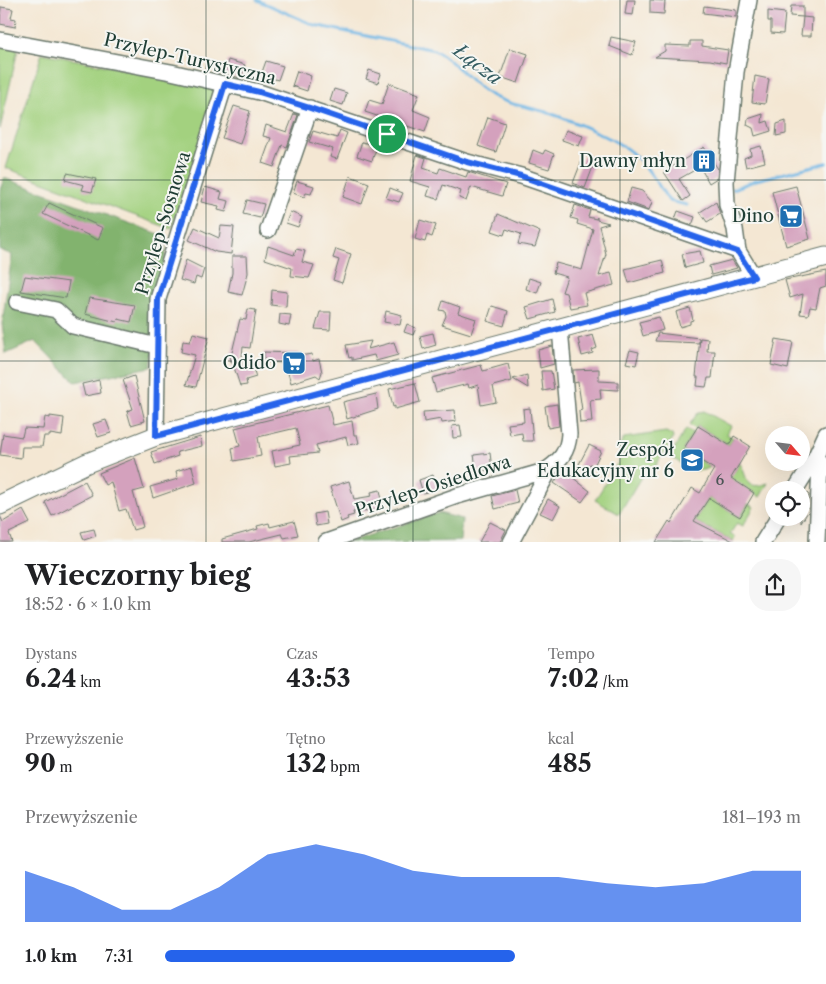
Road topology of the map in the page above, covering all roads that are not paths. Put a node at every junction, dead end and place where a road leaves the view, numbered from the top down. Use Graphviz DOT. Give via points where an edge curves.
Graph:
graph roads {
  1 [pos="749,0"];
  2 [pos="0,40"];
  3 [pos="225,84"];
  4 [pos="310,108"];
  5 [pos="268,230"];
  6 [pos="738,252"];
  7 [pos="826,257"];
  8 [pos="754,277"];
  9 [pos="17,302"];
  10 [pos="560,328"];
  11 [pos="157,346"];
  12 [pos="826,434"];
  13 [pos="156,436"];
  14 [pos="815,458"];
  15 [pos="551,467"];
  16 [pos="801,481"];
  17 [pos="0,505"];
  18 [pos="773,526"];
  19 [pos="326,542"];
  20 [pos="511,542"];
  21 [pos="763,542"];
  22 [pos="817,542"];
  1 -- 6 [label="street" via="736,72 726,182 727,205 736,230"];
  2 -- 3 [label="street, Przylep-Turystyczna"];
  3 -- 4 [label="street, Przylep-Turystyczna"];
  3 -- 11 [label="street, Przylep-Sosnowa" via="158,299"];
  4 -- 5 [label="street"];
  4 -- 6 [label="street, Przylep-Turystyczna" via="467,162 521,176"];
  6 -- 8 [label="street"];
  7 -- 8 [label="main road"];
  8 -- 10 [label="main road"];
  9 -- 11 [label="street" via="56,310 73,326"];
  10 -- 13 [label="main road"];
  10 -- 15 [label="street" via="569,434 564,454"];
  11 -- 13 [label="street, Przylep-Sosnowa"];
  12 -- 14 [label="street"];
  13 -- 17 [label="main road" via="87,463"];
  14 -- 16 [label="street"];
  14 -- 22 [label="street" via="820,462"];
  15 -- 19 [label="street, Przylep-Osiedlowa"];
  15 -- 20 [label="street"];
  18 -- 21 [label="street"];
}
